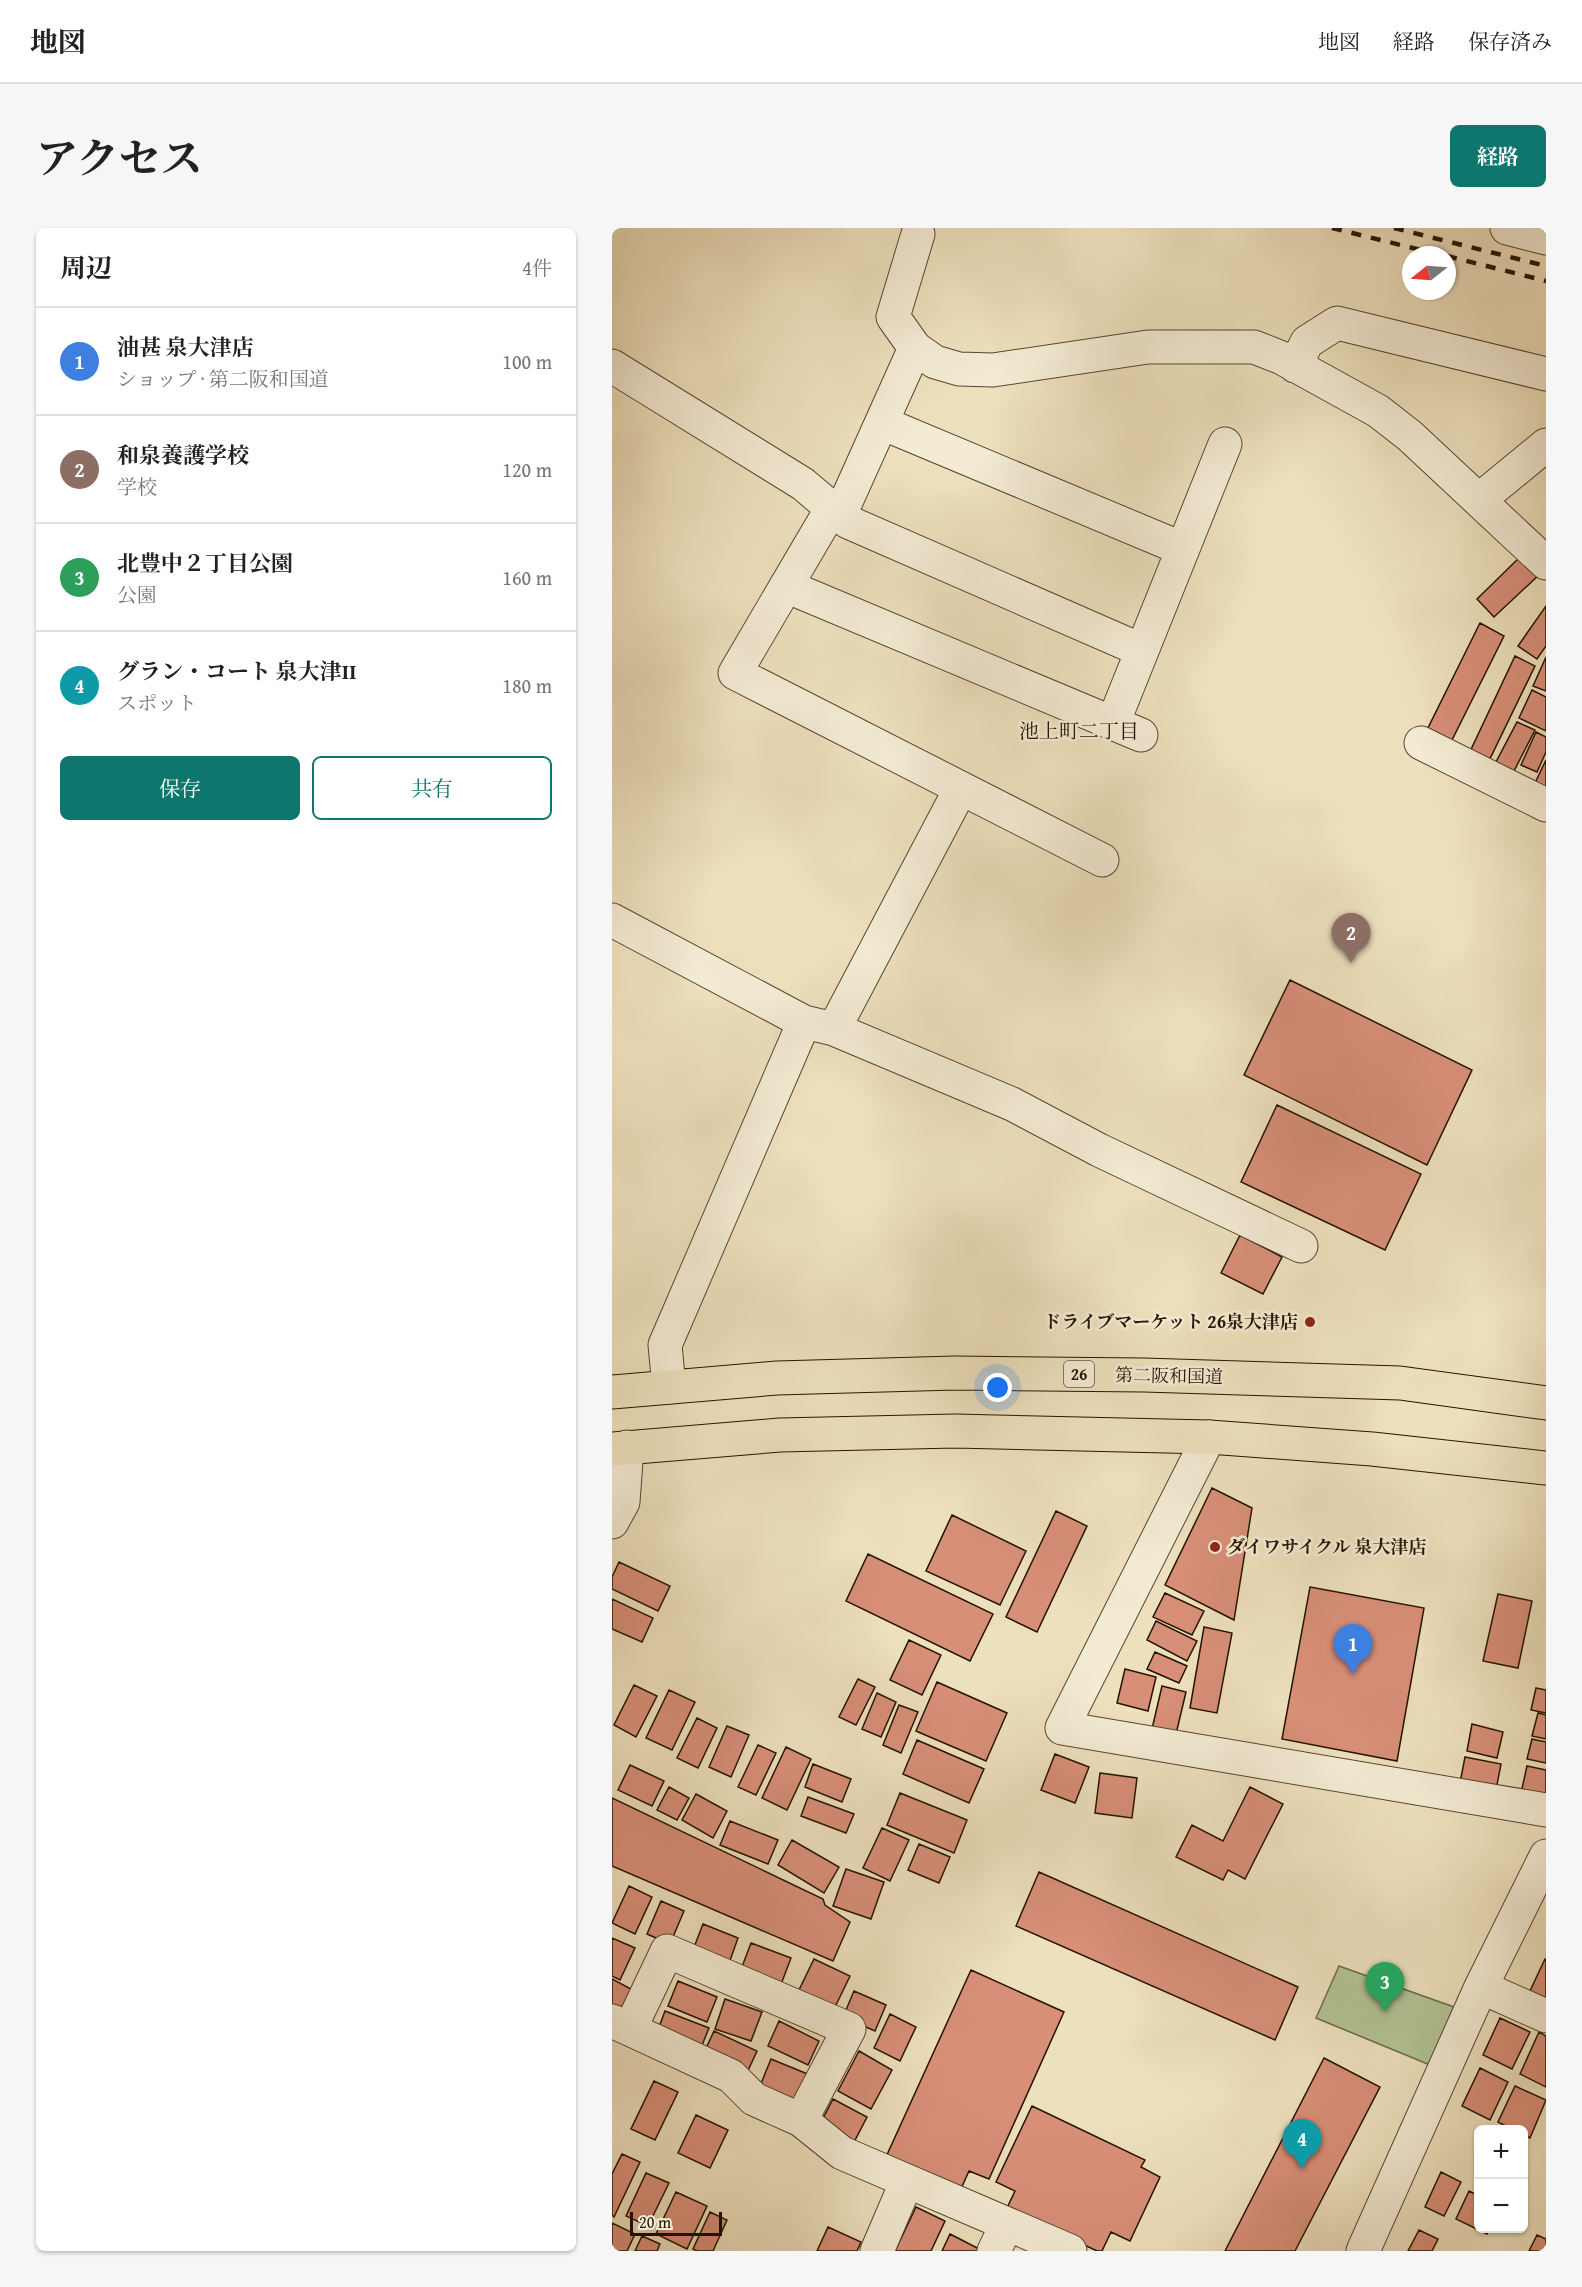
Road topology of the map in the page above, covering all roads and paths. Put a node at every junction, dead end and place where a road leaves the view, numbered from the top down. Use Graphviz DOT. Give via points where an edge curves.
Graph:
graph roads {
  1 [pos="1507,228"];
  2 [pos="918,234"];
  3 [pos="1546,238"];
  4 [pos="915,348"];
  5 [pos="612,366"];
  6 [pos="1295,366"];
  7 [pos="1546,374"];
  8 [pos="882,423"];
  9 [pos="1225,444"];
  10 [pos="1546,445"];
  11 [pos="1479,500"];
  12 [pos="836,511"];
  13 [pos="1183,549"];
  14 [pos="1546,563"];
  15 [pos="786,586"];
  16 [pos="1141,650"];
  17 [pos="1421,743"];
  18 [pos="960,788"];
  19 [pos="1546,805"];
  20 [pos="1102,860"];
  21 [pos="612,920"];
  22 [pos="819,1026"];
  23 [pos="1301,1246"];
  24 [pos="669,1387"];
  25 [pos="612,1392"];
  26 [pos="1546,1403"];
  27 [pos="1209,1437"];
  28 [pos="619,1448"];
  29 [pos="1546,1468"];
  30 [pos="612,1522"];
  31 [pos="1546,1810"];
  32 [pos="1546,1856"];
  33 [pos="1481,1988"];
  34 [pos="1546,2016"];
  35 [pos="621,2025"];
  36 [pos="801,2120"];
  37 [pos="907,2181"];
  38 [pos="1000,2238"];
  39 [pos="1065,2250"];
  40 [pos="877,2251"];
  41 [pos="1363,2251"];
  1 -- 3 [label="street"];
  2 -- 4 [label="street" via="893,317"];
  4 -- 6 [label="street" via="935,362 959,369 993,370 1148,347 1254,347"];
  4 -- 8 [label="street"];
  5 -- 12 [label="street" via="803,484"];
  6 -- 7 [label="street" via="1307,342 1337,323"];
  6 -- 11 [label="street" via="1378,411 1410,435"];
  8 -- 12 [label="street"];
  8 -- 13 [label="street"];
  9 -- 13 [label="street"];
  10 -- 11 [label="street"];
  11 -- 14 [label="street"];
  12 -- 15 [label="street"];
  12 -- 16 [label="street" via="848,522"];
  13 -- 16 [label="street"];
  15 -- 16 [label="street" via="1127,729"];
  15 -- 18 [label="street" via="735,673"];
  17 -- 19 [label="street"];
  18 -- 20 [label="street"];
  18 -- 22 [label="street"];
  21 -- 22 [label="street"];
  22 -- 23 [label="street" via="1012,1104"];
  22 -- 24 [label="street" via="665,1345"];
  24 -- 25 [label="highway, 第二阪和国道 / 26"];
  24 -- 26 [label="highway, 第二阪和国道 / 26" via="777,1378 931,1374 1143,1375 1400,1383"];
  27 -- 28 [label="highway" via="955,1431 780,1435"];
  27 -- 29 [label="highway"];
  27 -- 31 [label="street" via="1062,1728"];
  28 -- 30 [label="street" via="623,1502"];
  32 -- 33 [label="street"];
  33 -- 34 [label="street"];
  33 -- 41 [label="street"];
  35 -- 36 [label="street" via="731,2076 754,2099"];
  35 -- 36 [label="street" via="667,1951 849,2029"];
  36 -- 37 [label="street" via="842,2153"];
  37 -- 38 [label="street"];
  37 -- 40 [label="street"];
  38 -- 39 [label="street"];
}
